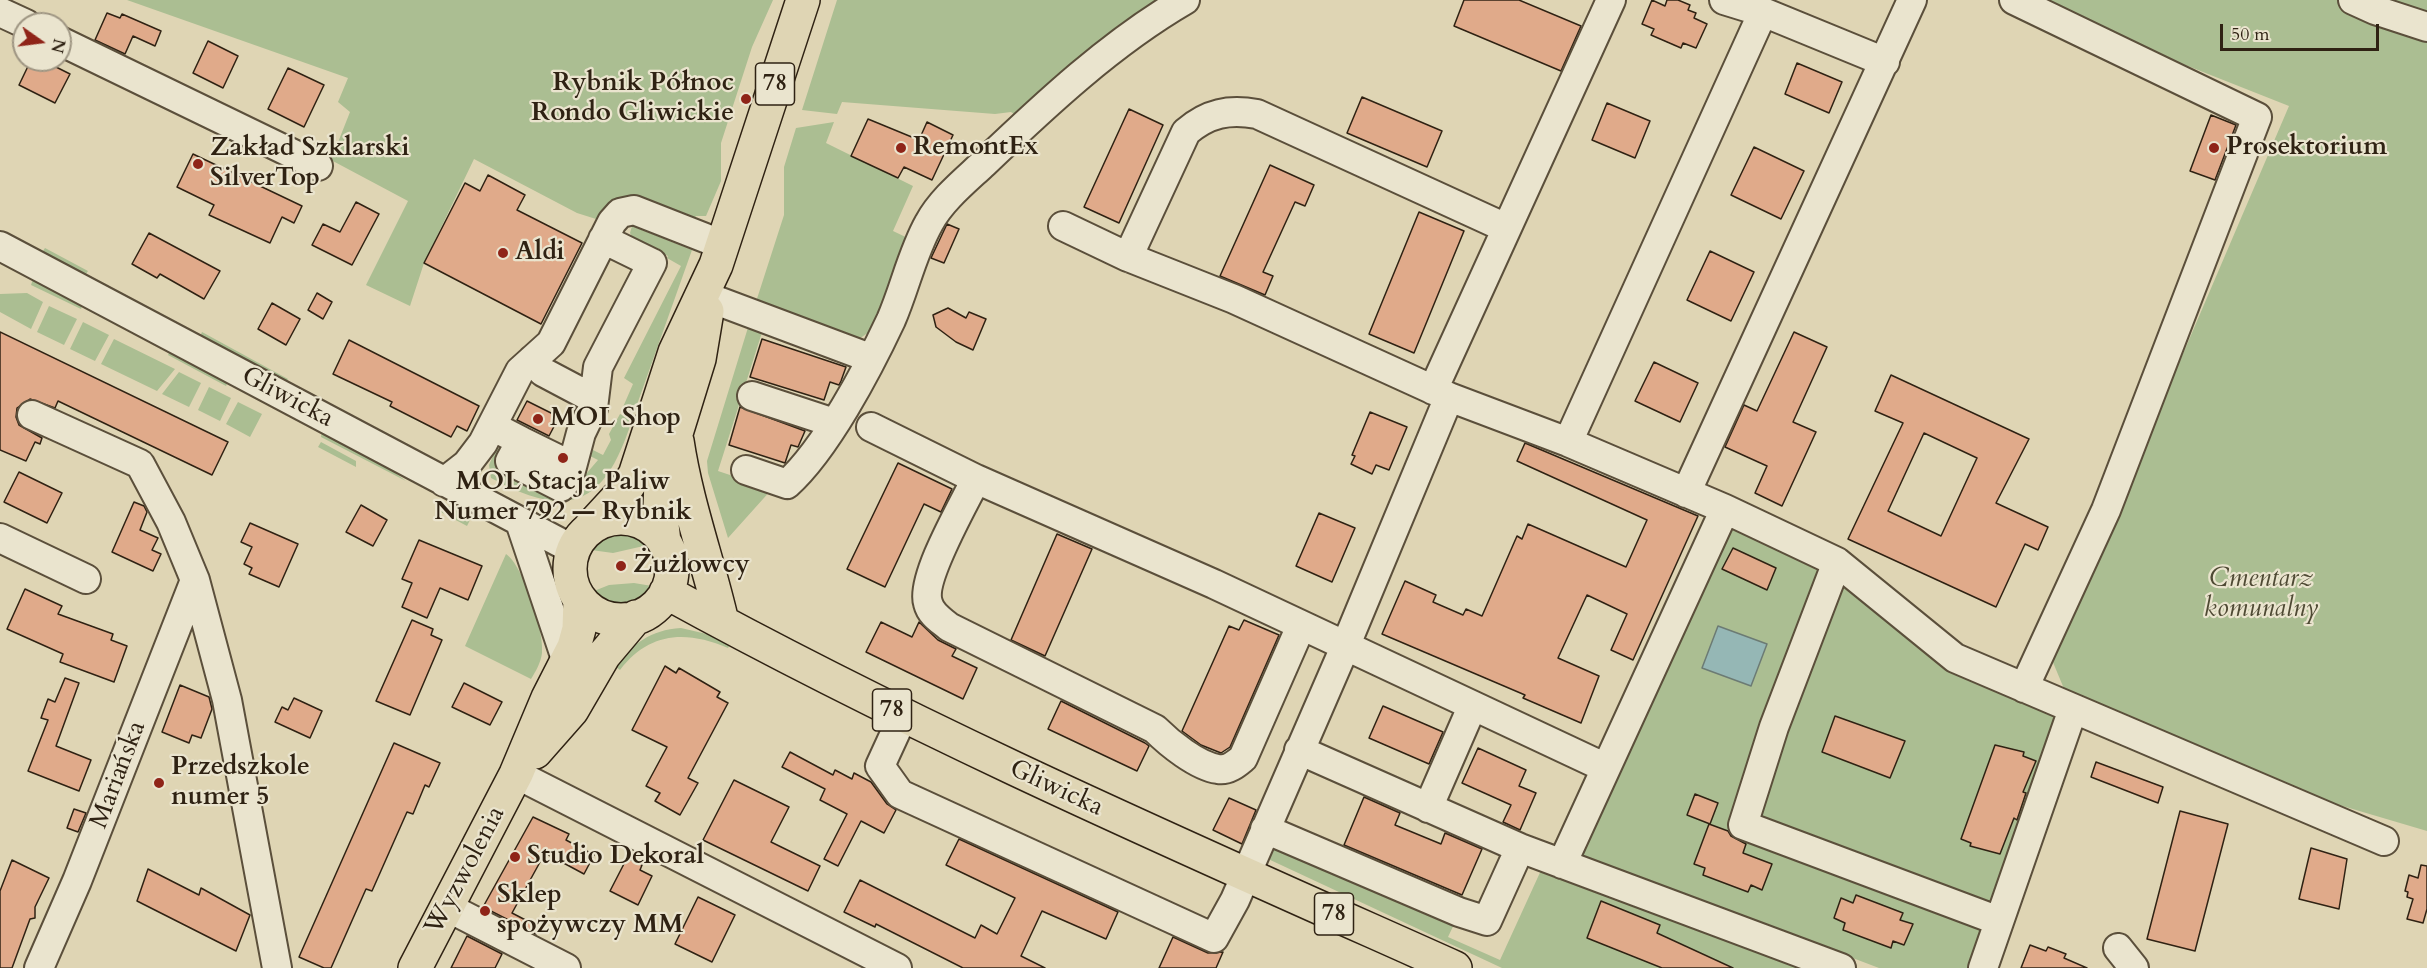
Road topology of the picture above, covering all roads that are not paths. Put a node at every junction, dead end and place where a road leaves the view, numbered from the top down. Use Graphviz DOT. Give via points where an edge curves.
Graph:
graph roads {
  1 [pos="803,0"];
  2 [pos="1185,0"];
  3 [pos="1611,0"];
  4 [pos="1724,0"];
  5 [pos="1912,0"];
  6 [pos="2014,0"];
  7 [pos="2353,0"];
  8 [pos="1763,12"];
  9 [pos="2427,27"];
  10 [pos="72,47"];
  11 [pos="1885,63"];
  12 [pos="318,166"];
  13 [pos="1063,226"];
  14 [pos="1506,228"];
  15 [pos="603,239"];
  16 [pos="3,250"];
  17 [pos="719,255"];
  18 [pos="1128,256"];
  19 [pos="710,298"];
  20 [pos="870,358"];
  21 [pos="532,360"];
  22 [pos="1441,393"];
  23 [pos="752,396"];
  24 [pos="594,399"];
  25 [pos="32,414"];
  26 [pos="834,423"];
  27 [pos="871,427"];
  28 [pos="676,433"];
  29 [pos="487,435"];
  30 [pos="1568,442"];
  31 [pos="746,470"];
  32 [pos="976,479"];
  33 [pos="444,482"];
  34 [pos="1686,492"];
  35 [pos="483,503"];
  36 [pos="1725,509"];
  37 [pos="519,522"];
  38 [pos="0,538"];
  39 [pos="581,539"];
  40 [pos="664,542"];
  41 [pos="1836,562"];
  42 [pos="86,579"];
  43 [pos="195,580"];
  44 [pos="666,592"];
  45 [pos="580,599"];
  46 [pos="636,617"];
  47 [pos="722,622"];
  48 [pos="1301,626"];
  49 [pos="1345,647"];
  50 [pos="567,662"];
  51 [pos="2024,688"];
  52 [pos="1472,707"];
  53 [pos="2073,708"];
  54 [pos="903,716"];
  55 [pos="1299,750"];
  56 [pos="1606,768"];
  57 [pos="516,774"];
  58 [pos="1428,808"];
  59 [pos="1265,829"];
  60 [pos="2384,841"];
  61 [pos="1520,848"];
  62 [pos="1562,864"];
  63 [pos="1246,874"];
  64 [pos="447,907"];
  65 [pos="1999,921"];
  66 [pos="39,968"];
  67 [pos="277,968"];
  68 [pos="415,968"];
  69 [pos="566,968"];
  70 [pos="897,968"];
  71 [pos="1455,968"];
  72 [pos="1841,968"];
  73 [pos="1983,968"];
  1 -- 17 [label="main road, 78"];
  2 -- 20 [label="street" via="1138,29 1021,127 960,186 929,222 890,320"];
  3 -- 14 [label="street"];
  4 -- 8 [label="street"];
  5 -- 11 [label="street"];
  6 -- 51 [label="street" via="2257,117 2106,510"];
  7 -- 9 [label="street"];
  8 -- 11 [label="street"];
  8 -- 30 [label="street"];
  10 -- 12 [label="street"];
  11 -- 34 [label="street"];
  13 -- 18 [label="street"];
  14 -- 18 [label="street" via="1257,114 1239,111 1200,120 1186,132"];
  14 -- 22 [label="street"];
  15 -- 17 [label="street" via="615,217 631,210"];
  15 -- 21 [label="street" via="551,343"];
  15 -- 24 [label="street" via="652,263 598,366"];
  16 -- 33 [label="street, Gliwicka"];
  17 -- 19 [label="main road, 78"];
  17 -- 39 [label="main road, 78" via="675,352 635,475"];
  18 -- 22 [label="street" via="1234,299"];
  19 -- 20 [label="street"];
  19 -- 28 [label="main road, 78" via="699,359"];
  20 -- 26 [label="street"];
  21 -- 24 [label="street" via="543,372"];
  21 -- 29 [label="street" via="520,371"];
  22 -- 30 [label="street"];
  22 -- 49 [label="street"];
  23 -- 26 [label="street"];
  24 -- 29 [label="street" via="569,478 561,487 510,461 520,441"];
  25 -- 43 [label="street" via="142,466"];
  26 -- 31 [label="street" via="805,467 787,484"];
  27 -- 32 [label="street"];
  28 -- 40 [label="main road, 78" via="660,488"];
  28 -- 47 [label="main road, 78" via="687,497"];
  29 -- 33 [label="street" via="467,464"];
  29 -- 35 [label="street" via="480,461"];
  30 -- 34 [label="street"];
  32 -- 48 [label="street"];
  32 -- 48 [label="street" via="932,572 927,600 931,612 949,627 1155,729 1174,748 1218,769 1229,768 1243,758"];
  33 -- 35 [label="street, Gliwicka"];
  34 -- 36 [label="street"];
  35 -- 37 [label="street, Gliwicka"];
  36 -- 41 [label="street"];
  36 -- 56 [label="street"];
  37 -- 39 [label="street, Gliwicka"];
  37 -- 50 [label="street"];
  38 -- 42 [label="street"];
  39 -- 40 [label="main road" via="610,519 626,518 648,526"];
  39 -- 45 [label="main road" via="570,572"];
  40 -- 44 [label="main road, 78" via="672,567"];
  41 -- 51 [label="street" via="1955,658"];
  41 -- 65 [label="street" via="1774,727 1743,825"];
  43 -- 66 [label="street, Mariańska"];
  43 -- 67 [label="street" via="227,700"];
  44 -- 46 [label="main road" via="654,608"];
  44 -- 47 [label="main road, Gliwicka / 78"];
  45 -- 46 [label="main road" via="592,611 608,618"];
  45 -- 50 [label="main road, Wyzwolenia" via="579,629"];
  46 -- 57 [label="main road, Wyzwolenia" via="604,655 572,710"];
  47 -- 54 [label="main road, Gliwicka / 78"];
  48 -- 49 [label="street"];
  49 -- 52 [label="street"];
  49 -- 55 [label="street"];
  50 -- 57 [label="main road, Wyzwolenia"];
  51 -- 53 [label="street"];
  52 -- 56 [label="street"];
  52 -- 58 [label="street"];
  53 -- 60 [label="street"];
  53 -- 65 [label="street"];
  54 -- 63 [label="main road, Gliwicka / 78" via="1051,788"];
  54 -- 63 [label="street" via="880,766 900,794 1214,938"];
  55 -- 58 [label="street"];
  55 -- 59 [label="street"];
  56 -- 62 [label="street"];
  57 -- 64 [label="main road, Wyzwolenia"];
  57 -- 70 [label="street"];
  58 -- 61 [label="street"];
  59 -- 61 [label="street" via="1487,921"];
  59 -- 63 [label="street"];
  61 -- 62 [label="street"];
  62 -- 72 [label="street"];
  63 -- 71 [label="main road, Gliwicka / 78"];
  64 -- 68 [label="main road, Wyzwolenia"];
  64 -- 69 [label="street"];
  65 -- 73 [label="street"];
}
